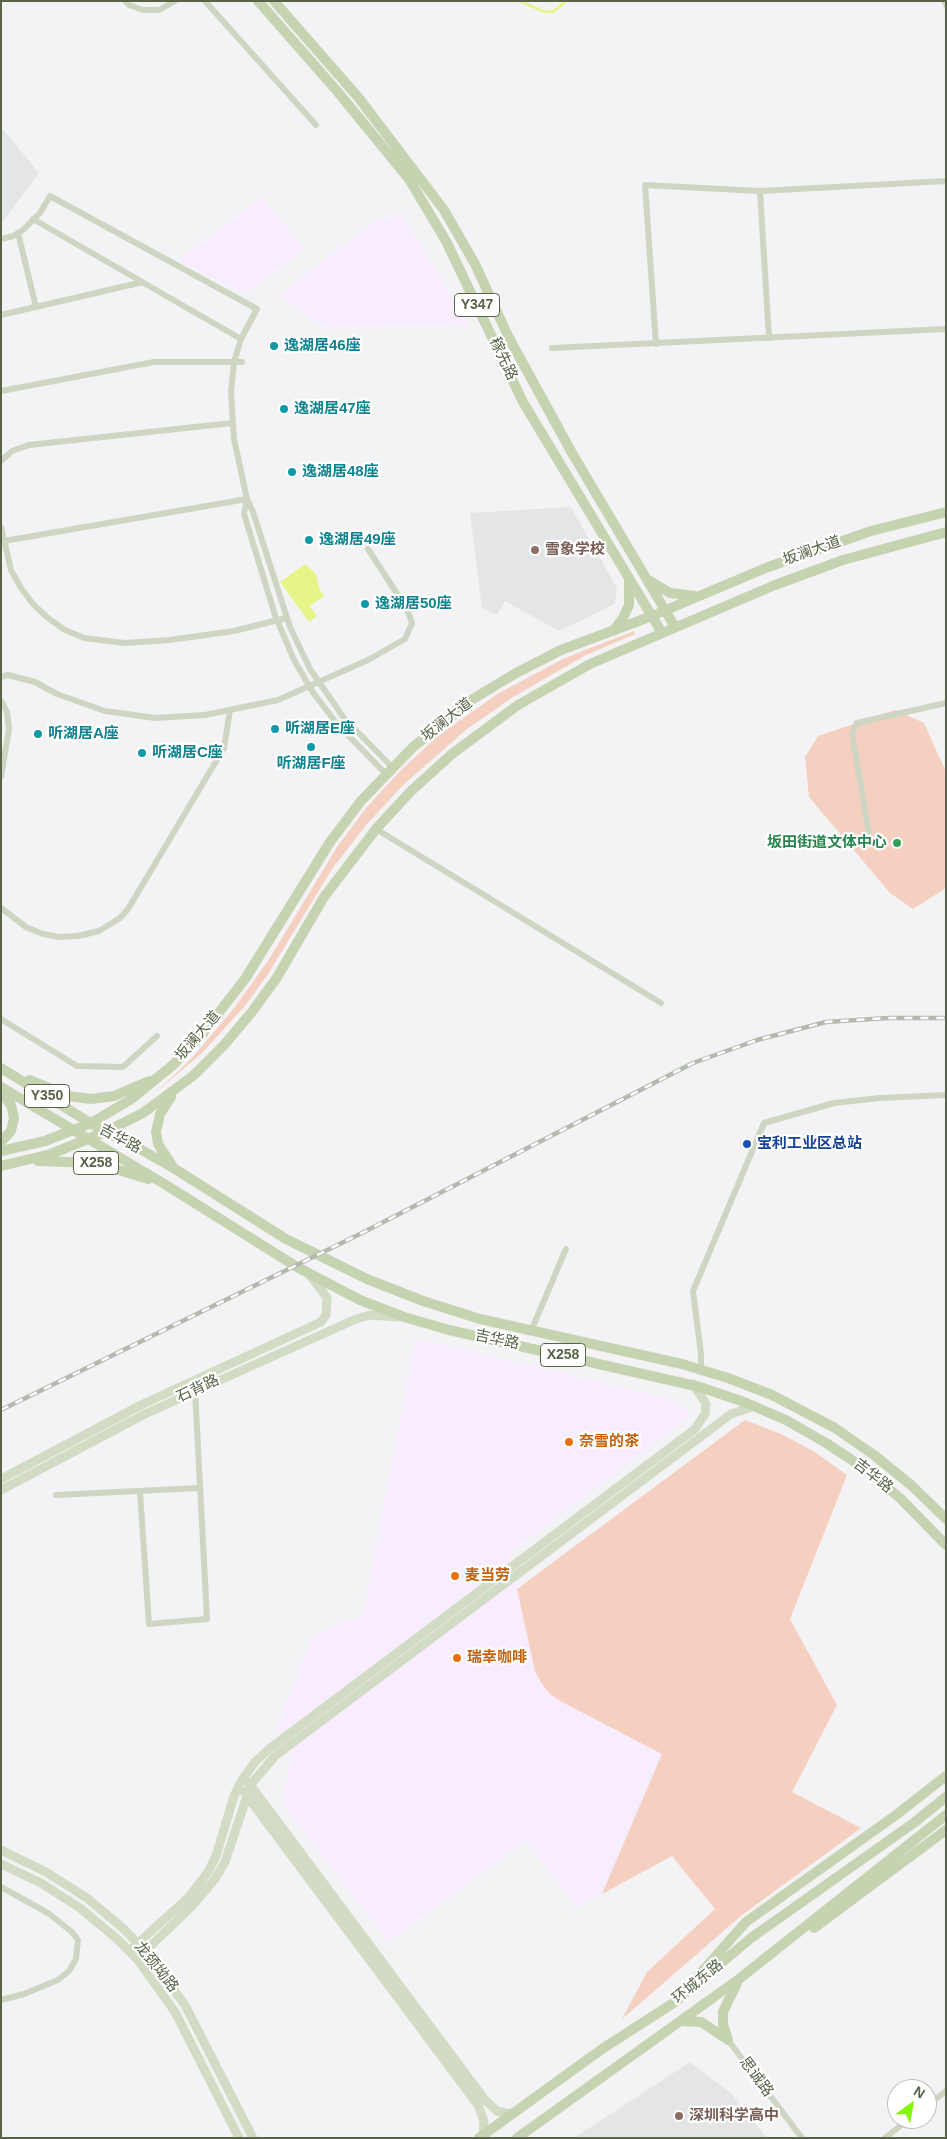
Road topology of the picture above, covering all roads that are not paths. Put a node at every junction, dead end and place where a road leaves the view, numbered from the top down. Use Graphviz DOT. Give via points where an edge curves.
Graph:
graph roads {
  1 [pos="126,1"];
  2 [pos="175,1"];
  3 [pos="205,1"];
  4 [pos="258,1"];
  5 [pos="274,1"];
  6 [pos="944,1"];
  7 [pos="946,5"];
  8 [pos="316,125"];
  9 [pos="946,181"];
  10 [pos="760,191"];
  11 [pos="33,219"];
  12 [pos="18,233"];
  13 [pos="1,239"];
  14 [pos="143,282"];
  15 [pos="36,307"];
  16 [pos="1,315"];
  17 [pos="946,329"];
  18 [pos="769,338"];
  19 [pos="241,339"];
  20 [pos="656,344"];
  21 [pos="552,348"];
  22 [pos="234,362"];
  23 [pos="242,362"];
  24 [pos="1,391"];
  25 [pos="232,423"];
  26 [pos="1,461"];
  27 [pos="247,499"];
  28 [pos="946,512"];
  29 [pos="1,527"];
  30 [pos="946,532"];
  31 [pos="4,541"];
  32 [pos="368,549"];
  33 [pos="645,575"];
  34 [pos="629,576"];
  35 [pos="701,595"];
  36 [pos="666,610"];
  37 [pos="652,616"];
  38 [pos="286,618"];
  39 [pos="277,620"];
  40 [pos="675,627"];
  41 [pos="614,630"];
  42 [pos="662,633"];
  43 [pos="1,677"];
  44 [pos="318,682"];
  45 [pos="309,686"];
  46 [pos="1,701"];
  47 [pos="946,703"];
  48 [pos="230,710"];
  49 [pos="389,770"];
  50 [pos="1,777"];
  51 [pos="376,829"];
  52 [pos="870,834"];
  53 [pos="1,908"];
  54 [pos="661,1002"];
  55 [pos="1,1019"];
  56 [pos="157,1036"];
  57 [pos="2,1069"];
  58 [pos="159,1077"];
  59 [pos="1,1087"];
  60 [pos="178,1088"];
  61 [pos="1,1093"];
  62 [pos="946,1095"];
  63 [pos="91,1123"];
  64 [pos="75,1130"];
  65 [pos="105,1132"];
  66 [pos="90,1139"];
  67 [pos="1,1142"];
  68 [pos="1,1151"];
  69 [pos="24,1161"];
  70 [pos="1,1166"];
  71 [pos="175,1169"];
  72 [pos="166,1185"];
  73 [pos="566,1249"];
  74 [pos="310,1274"];
  75 [pos="404,1317"];
  76 [pos="531,1331"];
  77 [pos="701,1369"];
  78 [pos="692,1384"];
  79 [pos="195,1390"];
  80 [pos="755,1406"];
  81 [pos="1,1479"];
  82 [pos="198,1488"];
  83 [pos="1,1490"];
  84 [pos="140,1492"];
  85 [pos="56,1495"];
  86 [pos="946,1519"];
  87 [pos="946,1545"];
  88 [pos="946,1776"];
  89 [pos="244,1782"];
  90 [pos="246,1794"];
  91 [pos="946,1797"];
  92 [pos="946,1815"];
  93 [pos="946,1830"];
  94 [pos="1,1850"];
  95 [pos="1,1864"];
  96 [pos="1,1887"];
  97 [pos="138,1943"];
  98 [pos="129,1951"];
  99 [pos="145,1951"];
  100 [pos="137,1960"];
  101 [pos="739,1979"];
  102 [pos="1,2000"];
  103 [pos="675,2002"];
  104 [pos="679,2022"];
  105 [pos="728,2040"];
  106 [pos="511,2114"];
  107 [pos="897,2129"];
  108 [pos="481,2136"];
  109 [pos="240,2138"];
  110 [pos="253,2138"];
  111 [pos="517,2138"];
  112 [pos="802,2138"];
  113 [pos="885,2138"];
  1 -- 2 [label="street" via="143,10 159,10"];
  3 -- 8 [label="street"];
  4 -- 34 [label="main road, 稼先路 / Y347" via="338,90 409,179 446,241 523,402"];
  5 -- 33 [label="main road, 稼先路 / Y347" via="358,96 444,210 572,453"];
  6 -- 7 [label="street"];
  9 -- 10 [label="street"];
  10 -- 18 [label="street"];
  10 -- 20 [label="street" via="645,185"];
  11 -- 12 [label="street"];
  11 -- 14 [label="street"];
  11 -- 19 [label="street" via="50,196 257,309"];
  12 -- 13 [label="street"];
  12 -- 15 [label="street"];
  14 -- 15 [label="street"];
  14 -- 19 [label="street"];
  15 -- 16 [label="street"];
  17 -- 18 [label="street"];
  18 -- 20 [label="street"];
  19 -- 22 [label="street"];
  20 -- 21 [label="street"];
  22 -- 23 [label="street"];
  22 -- 24 [label="street" via="154,362"];
  22 -- 25 [label="street"];
  25 -- 26 [label="street" via="29,445 12,451"];
  25 -- 27 [label="street"];
  27 -- 31 [label="street"];
  27 -- 38 [label="street"];
  27 -- 39 [label="street" via="244,514"];
  28 -- 35 [label="main road, 坂澜大道" via="837,542 768,566"];
  29 -- 31 [label="street"];
  30 -- 40 [label="main road, 坂澜大道" via="809,572"];
  31 -- 39 [label="street" via="12,570 33,604 65,630 84,638 125,643 169,640 213,635"];
  32 -- 44 [label="street" via="407,609 412,623 405,639"];
  33 -- 35 [label="main road" via="670,593"];
  33 -- 36 [label="main road, 稼先路 / Y347"];
  34 -- 37 [label="main road, 稼先路 / Y347"];
  34 -- 41 [label="main road" via="629,605"];
  35 -- 36 [label="main road, 坂澜大道"];
  36 -- 37 [label="main road, 坂澜大道"];
  36 -- 40 [label="main road, 稼先路 / Y347"];
  37 -- 41 [label="main road, 坂澜大道"];
  37 -- 42 [label="main road, 稼先路 / Y347"];
  38 -- 39 [label="street"];
  38 -- 44 [label="street" via="302,656"];
  39 -- 45 [label="street"];
  40 -- 42 [label="main road, 坂澜大道"];
  41 -- 49 [label="main road, 坂澜大道" via="561,650 494,686 432,730"];
  42 -- 51 [label="main road, 坂澜大道" via="566,677 496,720 431,772"];
  43 -- 48 [label="street" via="8,675 35,682 80,704 129,716 180,718"];
  44 -- 45 [label="street"];
  44 -- 49 [label="street"];
  45 -- 48 [label="street" via="278,700"];
  45 -- 49 [label="street" via="337,724"];
  46 -- 50 [label="street" via="7,712 9,729"];
  47 -- 52 [label="street" via="857,723 852,733"];
  48 -- 53 [label="street" via="224,748 120,918 99,931 60,937 26,927"];
  49 -- 58 [label="main road, 坂澜大道" via="330,842 239,987 199,1038"];
  51 -- 54 [label="street"];
  51 -- 60 [label="main road, 坂澜大道" via="324,897 276,979 251,1014 219,1050"];
  55 -- 56 [label="street" via="77,1066 123,1067"];
  57 -- 58 [label="main road" via="68,1096 84,1099 114,1096"];
  57 -- 63 [label="main road, Y350"];
  58 -- 63 [label="main road, 坂澜大道" via="130,1100"];
  59 -- 64 [label="main road, Y350"];
  60 -- 65 [label="main road, 坂澜大道" via="143,1113"];
  60 -- 71 [label="main road" via="160,1114 156,1126 158,1144"];
  61 -- 67 [label="main road" via="11,1105 14,1118 11,1131"];
  62 -- 77 [label="street" via="834,1103 764,1123 693,1291"];
  63 -- 64 [label="main road, 吉华路 / X258"];
  63 -- 65 [label="main road, 吉华路 / X258"];
  64 -- 66 [label="main road, 吉华路 / X258"];
  64 -- 68 [label="main road, 吉华路 / X258"];
  65 -- 66 [label="main road, 坂澜大道"];
  65 -- 71 [label="main road, 吉华路 / X258"];
  66 -- 69 [label="main road, 坂澜大道"];
  66 -- 72 [label="main road, 吉华路 / X258"];
  69 -- 70 [label="main road, X258"];
  69 -- 72 [label="main road, X258" via="96,1163"];
  71 -- 76 [label="main road, 吉华路 / X258" via="286,1239 367,1279 451,1310"];
  72 -- 74 [label="main road, 吉华路 / X258"];
  73 -- 76 [label="street"];
  74 -- 75 [label="main road, 吉华路 / X258" via="360,1300"];
  74 -- 81 [label="street, 石背路" via="327,1298 328,1307 321,1322 141,1405"];
  75 -- 78 [label="main road, 吉华路 / X258"];
  75 -- 79 [label="street, 石背路" via="370,1315 356,1318"];
  76 -- 77 [label="main road, 吉华路 / X258"];
  77 -- 86 [label="main road, 吉华路 / X258" via="772,1395 835,1428 893,1470"];
  78 -- 80 [label="main road, 吉华路 / X258"];
  78 -- 89 [label="street" via="706,1404 705,1414 695,1429 268,1750 254,1763"];
  79 -- 82 [label="street"];
  79 -- 83 [label="street, 石背路"];
  80 -- 87 [label="main road, 吉华路 / X258" via="806,1431 864,1468 906,1503"];
  80 -- 89 [label="street" via="731,1414"];
  82 -- 84 [label="street"];
  82 -- 84 [label="street" via="207,1619 149,1624"];
  84 -- 85 [label="street"];
  88 -- 103 [label="main road" via="746,1922"];
  89 -- 90 [label="street"];
  89 -- 97 [label="street" via="208,1872 189,1897"];
  89 -- 106 [label="street" via="485,2100 497,2111"];
  90 -- 99 [label="street" via="224,1862 215,1879"];
  90 -- 108 [label="street" via="478,2105 484,2121"];
  91 -- 103 [label="main road, 环城东路" via="751,1938"];
  92 -- 101 [label="main road, 环城东路"];
  93 -- 101 [label="main road" via="767,1962"];
  94 -- 97 [label="street, 龙颈坳路" via="81,1894 107,1913"];
  95 -- 98 [label="street, 龙颈坳路" via="80,1908"];
  96 -- 102 [label="street" via="48,1913 78,1940 76,1959 58,1980"];
  97 -- 98 [label="street"];
  97 -- 99 [label="street, 龙颈坳路"];
  98 -- 100 [label="street, 龙颈坳路"];
  99 -- 100 [label="street"];
  99 -- 110 [label="street, 龙颈坳路" via="185,2006"];
  100 -- 109 [label="street, 龙颈坳路" via="175,2012"];
  101 -- 104 [label="main road, 环城东路"];
  101 -- 105 [label="main road" via="723,2012"];
  103 -- 106 [label="main road, 环城东路"];
  104 -- 105 [label="main road" via="701,2022"];
  104 -- 111 [label="main road, 环城东路"];
  105 -- 112 [label="street, 思诚路"];
  106 -- 108 [label="main road, 环城东路"];
  107 -- 113 [label="street"];
}
